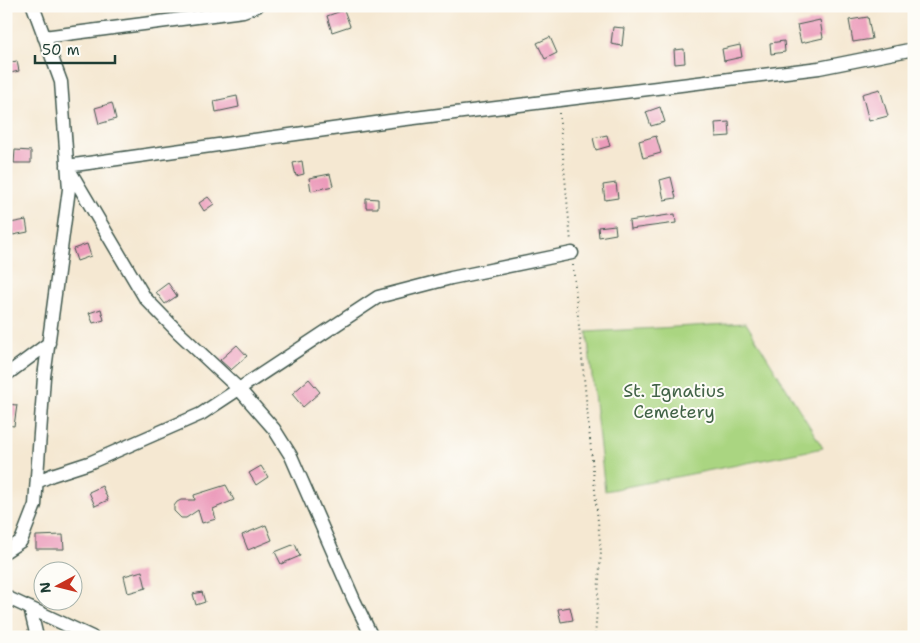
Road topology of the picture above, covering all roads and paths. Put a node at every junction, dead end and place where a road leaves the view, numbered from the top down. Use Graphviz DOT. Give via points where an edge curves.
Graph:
graph roads {
  1 [pos="33,6"];
  2 [pos="257,6"];
  3 [pos="44,37"];
  4 [pos="914,49"];
  5 [pos="558,100"];
  6 [pos="67,166"];
  7 [pos="572,254"];
  8 [pos="49,342"];
  9 [pos="6,375"];
  10 [pos="239,389"];
  11 [pos="37,482"];
  12 [pos="6,552"];
  13 [pos="6,597"];
  14 [pos="30,608"];
  15 [pos="37,637"];
  16 [pos="92,637"];
  17 [pos="372,637"];
  18 [pos="596,637"];
  1 -- 3 [label="street"];
  2 -- 3 [label="street" via="243,11"];
  3 -- 6 [label="street" via="61,82"];
  4 -- 5 [label="street" via="819,68"];
  5 -- 6 [label="street"];
  5 -- 7 [label="path"];
  6 -- 8 [label="street" via="69,189"];
  6 -- 10 [label="street" via="145,298"];
  7 -- 10 [label="street" via="451,278 378,297"];
  7 -- 18 [label="path" via="601,552"];
  8 -- 9 [label="street"];
  8 -- 11 [label="street"];
  10 -- 11 [label="street" via="201,414"];
  10 -- 17 [label="street" via="274,429 291,456"];
  11 -- 12 [label="street" via="35,505 21,541"];
  13 -- 14 [label="street"];
  14 -- 15 [label="street"];
  14 -- 16 [label="street"];
}
